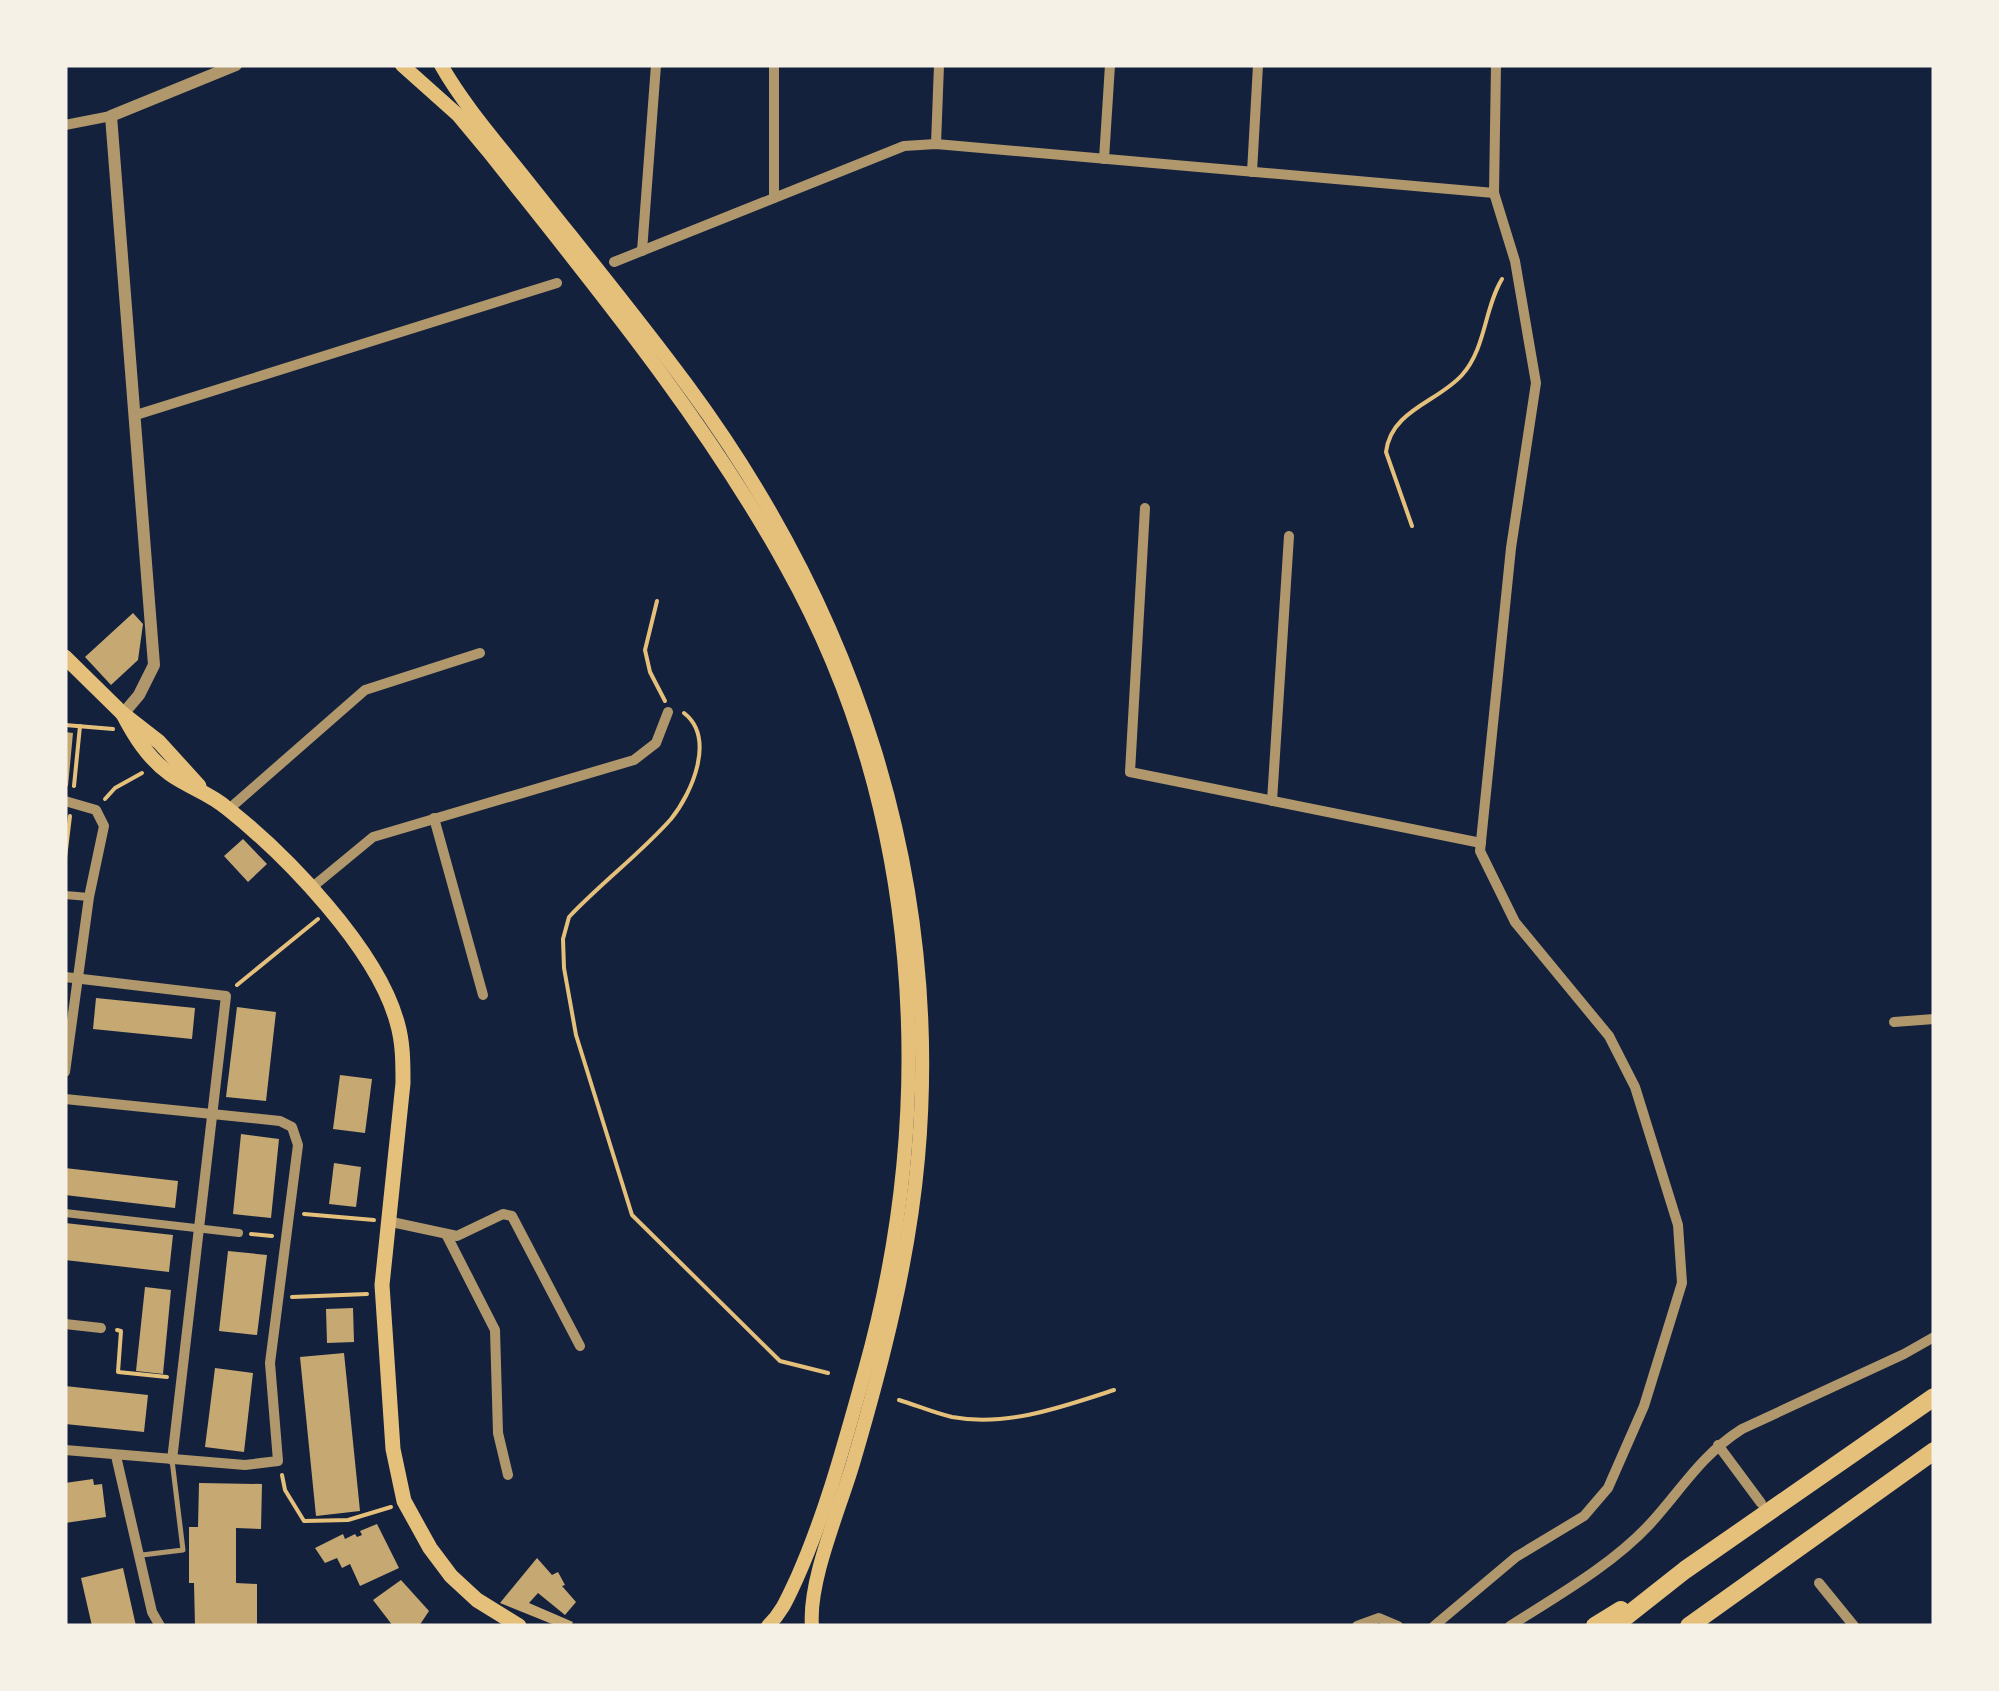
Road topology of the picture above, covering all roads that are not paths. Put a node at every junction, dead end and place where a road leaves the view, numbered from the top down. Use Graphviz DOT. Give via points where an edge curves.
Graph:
graph roads {
  1 [pos="402,65"];
  2 [pos="440,65"];
  3 [pos="656,65"];
  4 [pos="774,65"];
  5 [pos="939,65"];
  6 [pos="1110,65"];
  7 [pos="1258,65"];
  8 [pos="1496,65"];
  9 [pos="234,66"];
  10 [pos="111,116"];
  11 [pos="65,125"];
  12 [pos="936,144"];
  13 [pos="1104,159"];
  14 [pos="1252,172"];
  15 [pos="1494,193"];
  16 [pos="774,198"];
  17 [pos="642,251"];
  18 [pos="614,262"];
  19 [pos="557,283"];
  20 [pos="136,415"];
  21 [pos="1145,508"];
  22 [pos="1289,536"];
  23 [pos="480,653"];
  24 [pos="65,657"];
  25 [pos="668,712"];
  26 [pos="123,714"];
  27 [pos="1272,800"];
  28 [pos="65,801"];
  29 [pos="229,809"];
  30 [pos="434,818"];
  31 [pos="1481,843"];
  32 [pos="310,888"];
  33 [pos="65,895"];
  34 [pos="89,898"];
  35 [pos="65,977"];
  36 [pos="78,978"];
  37 [pos="483,995"];
  38 [pos="1934,1019"];
  39 [pos="1894,1022"];
  40 [pos="65,1072"];
  41 [pos="65,1098"];
  42 [pos="212,1116"];
  43 [pos="65,1212"];
  44 [pos="387,1221"];
  45 [pos="199,1228"];
  46 [pos="239,1233"];
  47 [pos="446,1234"];
  48 [pos="65,1324"];
  49 [pos="101,1328"];
  50 [pos="1934,1337"];
  51 [pos="580,1346"];
  52 [pos="1934,1397"];
  53 [pos="1718,1445"];
  54 [pos="65,1450"];
  55 [pos="1934,1452"];
  56 [pos="116,1456"];
  57 [pos="172,1460"];
  58 [pos="508,1475"];
  59 [pos="1761,1503"];
  60 [pos="139,1556"];
  61 [pos="1686,1570"];
  62 [pos="1818,1583"];
  63 [pos="160,1626"];
  64 [pos="519,1626"];
  65 [pos="768,1626"];
  66 [pos="812,1626"];
  67 [pos="1357,1626"];
  68 [pos="1398,1626"];
  69 [pos="1434,1626"];
  70 [pos="1510,1626"];
  71 [pos="1596,1626"];
  72 [pos="1614,1626"];
  73 [pos="1689,1626"];
  74 [pos="1854,1626"];
  1 -- 65 [label="main road" via="488,151 668,382 746,497 821,635 848,703 887,844 902,928 909,1062 895,1238 824,1512 785,1607"];
  2 -- 66 [label="main road" via="735,454 827,620 887,784 919,966 918,1156 900,1279"];
  3 -- 17 [label="street"];
  4 -- 16 [label="street"];
  5 -- 12 [label="street"];
  6 -- 13 [label="street"];
  7 -- 14 [label="street"];
  8 -- 15 [label="street"];
  9 -- 10 [label="street"];
  10 -- 11 [label="street"];
  10 -- 20 [label="street"];
  12 -- 13 [label="street"];
  12 -- 16 [label="street" via="904,146"];
  13 -- 14 [label="street"];
  14 -- 15 [label="street"];
  15 -- 31 [label="street" via="1516,266 1536,383 1511,548"];
  16 -- 17 [label="street"];
  17 -- 18 [label="street"];
  19 -- 20 [label="street"];
  20 -- 26 [label="street" via="154,665"];
  21 -- 27 [label="street" via="1130,772"];
  22 -- 27 [label="street"];
  23 -- 29 [label="street" via="365,690"];
  24 -- 26 [label="main road"];
  25 -- 30 [label="street" via="656,744 634,760"];
  26 -- 29 [label="main road"];
  27 -- 31 [label="street"];
  28 -- 34 [label="street" via="96,810 104,826"];
  29 -- 32 [label="main road"];
  30 -- 32 [label="street" via="372,837"];
  30 -- 37 [label="street"];
  31 -- 69 [label="street" via="1515,922 1608,1036 1635,1087 1678,1224 1682,1283 1644,1406 1608,1488 1584,1516 1516,1557"];
  32 -- 44 [label="main road" via="366,957 397,1020 403,1083"];
  33 -- 34 [label="street"];
  34 -- 36 [label="street"];
  35 -- 36 [label="street"];
  36 -- 40 [label="street"];
  36 -- 42 [label="street" via="226,996"];
  38 -- 39 [label="street"];
  41 -- 42 [label="street"];
  42 -- 45 [label="street"];
  42 -- 57 [label="street" via="280,1121 292,1127 298,1145 270,1363 278,1461"];
  43 -- 45 [label="street"];
  44 -- 47 [label="street"];
  44 -- 64 [label="main road" via="382,1293 392,1449 404,1500 451,1576"];
  45 -- 46 [label="street"];
  45 -- 57 [label="street"];
  47 -- 51 [label="street" via="512,1216"];
  47 -- 58 [label="street" via="495,1330 498,1434"];
  48 -- 49 [label="street"];
  50 -- 53 [label="street"];
  52 -- 61 [label="highway"];
  53 -- 59 [label="street"];
  53 -- 70 [label="street" via="1624,1548"];
  54 -- 56 [label="street"];
  55 -- 73 [label="highway"];
  56 -- 57 [label="street"];
  56 -- 60 [label="street"];
  57 -- 60 [label="lane" via="184,1550"];
  60 -- 63 [label="street"];
  61 -- 71 [label="highway"];
  61 -- 72 [label="highway"];
  62 -- 74 [label="street"];
  67 -- 68 [label="street" via="1380,1618"];
}
